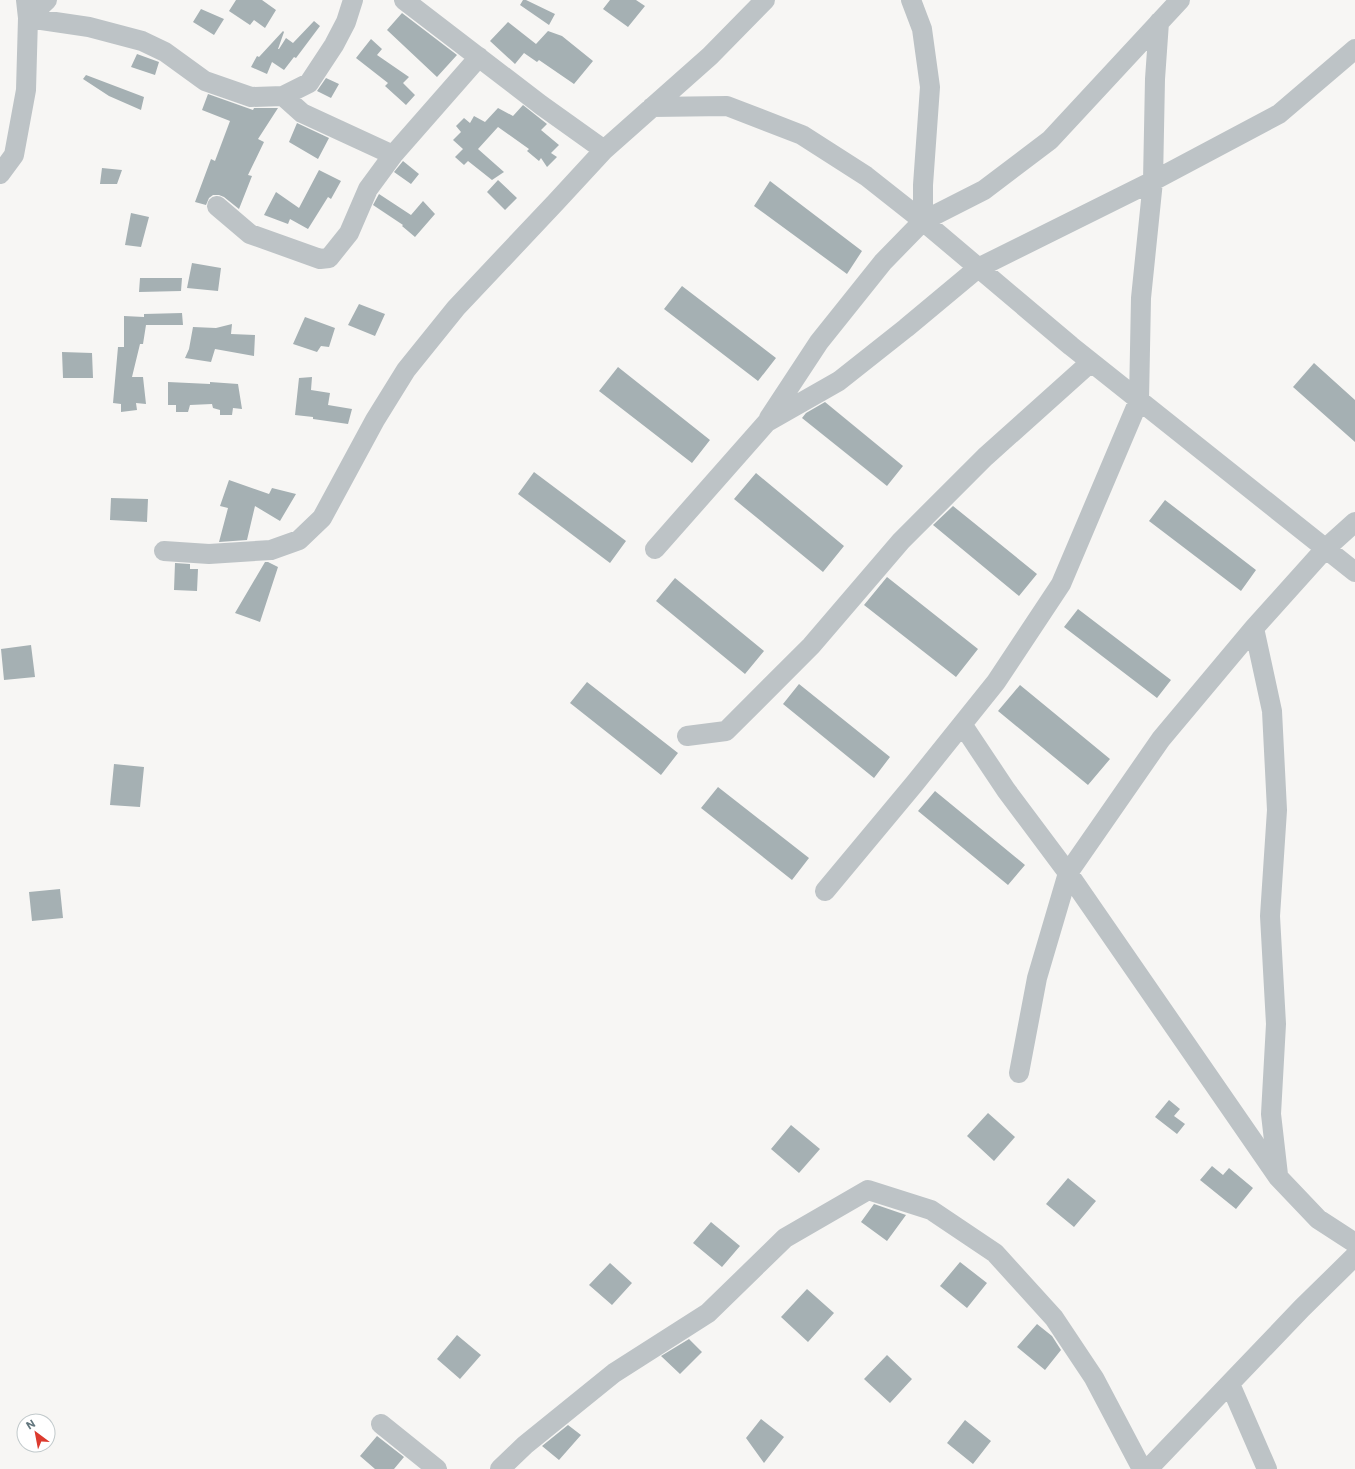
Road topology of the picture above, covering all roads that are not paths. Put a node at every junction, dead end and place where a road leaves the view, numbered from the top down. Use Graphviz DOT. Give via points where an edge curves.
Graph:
graph roads {
  1 [pos="47,0"];
  2 [pos="353,0"];
  3 [pos="404,0"];
  4 [pos="765,0"];
  5 [pos="911,0"];
  6 [pos="1180,0"];
  7 [pos="27,9"];
  8 [pos="1159,22"];
  9 [pos="1355,50"];
  10 [pos="479,57"];
  11 [pos="283,96"];
  12 [pos="652,107"];
  13 [pos="604,150"];
  14 [pos="393,155"];
  15 [pos="0,174"];
  16 [pos="1153,181"];
  17 [pos="217,206"];
  18 [pos="923,221"];
  19 [pos="978,268"];
  20 [pos="1091,362"];
  21 [pos="1139,400"];
  22 [pos="767,422"];
  23 [pos="1355,522"];
  24 [pos="655,549"];
  25 [pos="1325,549"];
  26 [pos="164,551"];
  27 [pos="1355,572"];
  28 [pos="1254,628"];
  29 [pos="962,724"];
  30 [pos="687,736"];
  31 [pos="1068,873"];
  32 [pos="825,891"];
  33 [pos="1019,1073"];
  34 [pos="1278,1177"];
  35 [pos="1355,1243"];
  36 [pos="1355,1256"];
  37 [pos="1230,1384"];
  38 [pos="382,1424"];
  39 [pos="437,1469"];
  40 [pos="500,1469"];
  41 [pos="1142,1469"];
  42 [pos="1148,1469"];
  43 [pos="1267,1469"];
  1 -- 7 [label="street"];
  2 -- 11 [label="street" via="346,22 310,83"];
  3 -- 10 [label="street"];
  4 -- 12 [label="street" via="710,56"];
  5 -- 18 [label="street" via="922,29 930,87"];
  6 -- 8 [label="street"];
  7 -- 11 [label="street" via="142,41 165,52 205,81 250,97"];
  7 -- 15 [label="street" via="26,90 14,155"];
  8 -- 16 [label="street"];
  8 -- 18 [label="street" via="1050,140 984,190"];
  9 -- 16 [label="street" via="1279,114"];
  10 -- 13 [label="street"];
  10 -- 14 [label="street"];
  11 -- 14 [label="street" via="302,113"];
  12 -- 13 [label="street"];
  12 -- 18 [label="street" via="727,106 802,135 866,176"];
  13 -- 26 [label="street" via="456,308 406,370 375,420 322,518 299,540 271,550 208,554"];
  14 -- 17 [label="street" via="368,188 350,233 329,258 320,259 250,234"];
  16 -- 19 [label="street"];
  16 -- 21 [label="street" via="1140,298"];
  18 -- 19 [label="street"];
  18 -- 22 [label="street" via="883,262 819,342"];
  19 -- 20 [label="street"];
  19 -- 22 [label="street" via="839,381"];
  20 -- 21 [label="street"];
  20 -- 30 [label="street" via="985,457 900,541 810,646 726,731"];
  21 -- 25 [label="street"];
  21 -- 29 [label="street" via="1061,584 996,682"];
  22 -- 24 [label="street"];
  23 -- 25 [label="street"];
  25 -- 27 [label="street"];
  25 -- 28 [label="street"];
  28 -- 31 [label="street" via="1161,739"];
  28 -- 34 [label="street" via="1272,711 1276,802 1270,916 1276,1024 1271,1114"];
  29 -- 31 [label="street" via="1006,790"];
  29 -- 32 [label="street"];
  31 -- 33 [label="street" via="1037,978"];
  31 -- 34 [label="street"];
  34 -- 35 [label="street" via="1318,1219"];
  36 -- 37 [label="street"];
  37 -- 42 [label="street"];
  37 -- 43 [label="street"];
  38 -- 39 [label="street"];
  40 -- 41 [label="street" via="525,1445 614,1373 708,1313 786,1238 868,1190 931,1210 995,1253 1054,1318 1094,1378"];
}
